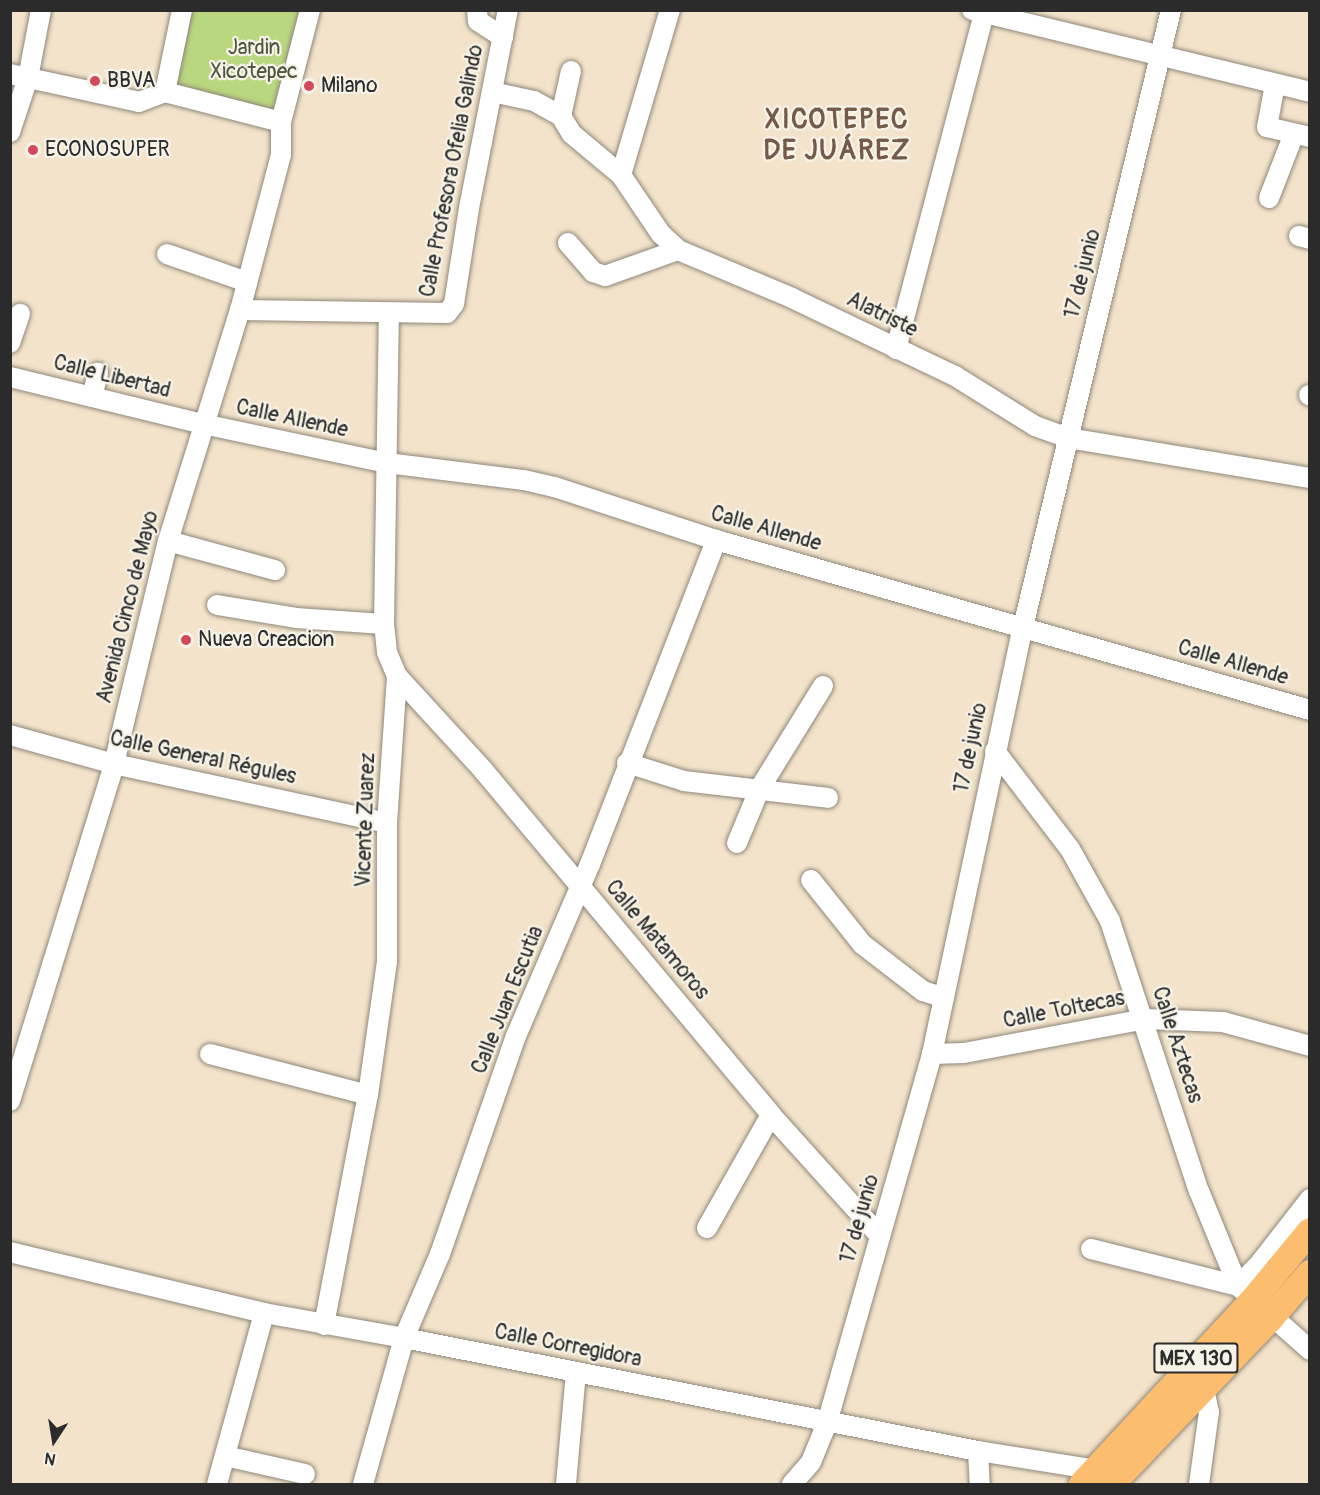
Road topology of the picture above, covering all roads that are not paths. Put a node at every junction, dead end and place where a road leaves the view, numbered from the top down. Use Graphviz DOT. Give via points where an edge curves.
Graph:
graph roads {
  1 [pos="41,10"];
  2 [pos="182,10"];
  3 [pos="310,10"];
  4 [pos="477,10"];
  5 [pos="508,10"];
  6 [pos="670,10"];
  7 [pos="1171,10"];
  8 [pos="978,12"];
  9 [pos="503,37"];
  10 [pos="1162,55"];
  11 [pos="571,71"];
  12 [pos="19,76"];
  13 [pos="1275,84"];
  14 [pos="165,92"];
  15 [pos="492,92"];
  16 [pos="1310,92"];
  17 [pos="561,116"];
  18 [pos="281,122"];
  19 [pos="10,132"];
  20 [pos="1302,136"];
  21 [pos="621,175"];
  22 [pos="1269,198"];
  23 [pos="568,243"];
  24 [pos="678,250"];
  25 [pos="167,254"];
  26 [pos="247,282"];
  27 [pos="240,310"];
  28 [pos="20,314"];
  29 [pos="389,314"];
  30 [pos="10,343"];
  31 [pos="896,349"];
  32 [pos="98,373"];
  33 [pos="10,377"];
  34 [pos="92,397"];
  35 [pos="203,424"];
  36 [pos="1068,438"];
  37 [pos="387,463"];
  38 [pos="1310,478"];
  39 [pos="716,540"];
  40 [pos="168,542"];
  41 [pos="274,570"];
  42 [pos="216,605"];
  43 [pos="384,624"];
  44 [pos="1023,627"];
  45 [pos="397,676"];
  46 [pos="823,686"];
  47 [pos="1310,710"];
  48 [pos="10,735"];
  49 [pos="995,751"];
  50 [pos="627,763"];
  51 [pos="114,764"];
  52 [pos="760,788"];
  53 [pos="828,798"];
  54 [pos="387,823"];
  55 [pos="737,843"];
  56 [pos="811,880"];
  57 [pos="580,885"];
  58 [pos="944,998"];
  59 [pos="1145,1019"];
  60 [pos="1310,1046"];
  61 [pos="210,1054"];
  62 [pos="932,1054"];
  63 [pos="368,1095"];
  64 [pos="10,1101"];
  65 [pos="771,1115"];
  66 [pos="1310,1199"];
  67 [pos="707,1228"];
  68 [pos="1310,1231"];
  69 [pos="880,1236"];
  70 [pos="1091,1249"];
  71 [pos="10,1252"];
  72 [pos="1310,1273"];
  73 [pos="1245,1293"];
  74 [pos="264,1313"];
  75 [pos="1271,1318"];
  76 [pos="324,1325"];
  77 [pos="404,1338"];
  78 [pos="1310,1350"];
  79 [pos="1186,1369"];
  80 [pos="576,1372"];
  81 [pos="1204,1389"];
  82 [pos="827,1422"];
  83 [pos="978,1451"];
  84 [pos="225,1456"];
  85 [pos="305,1474"];
  86 [pos="1101,1480"];
  87 [pos="217,1485"];
  88 [pos="363,1485"];
  89 [pos="566,1485"];
  90 [pos="792,1485"];
  91 [pos="980,1485"];
  92 [pos="1199,1485"];
  1 -- 12 [label="street"];
  2 -- 14 [label="street"];
  3 -- 18 [label="street, Avenida Cinco de Mayo"];
  4 -- 9 [label="street" via="478,21"];
  5 -- 9 [label="street, Calle Profesora Ofelia Galindo"];
  6 -- 21 [label="street"];
  7 -- 10 [label="street, 17 de junio"];
  8 -- 10 [label="street"];
  8 -- 31 [label="street"];
  9 -- 15 [label="street, Calle Profesora Ofelia Galindo"];
  10 -- 13 [label="street"];
  10 -- 36 [label="street, 17 de junio"];
  11 -- 17 [label="street"];
  12 -- 14 [label="street" via="139,102"];
  12 -- 19 [label="street"];
  13 -- 16 [label="street"];
  13 -- 20 [label="street" via="1266,127"];
  14 -- 18 [label="street"];
  15 -- 17 [label="street, Alatriste" via="534,101"];
  15 -- 29 [label="street, Calle Profesora Ofelia Galindo" via="454,304 447,313"];
  17 -- 21 [label="street, Alatriste" via="572,134"];
  18 -- 26 [label="street, Avenida Cinco de Mayo" via="281,154"];
  20 -- 22 [label="street"];
  21 -- 24 [label="street, Alatriste" via="661,234"];
  23 -- 24 [label="street" via="593,272 605,276"];
  24 -- 31 [label="street, Alatriste" via="792,298"];
  25 -- 26 [label="street"];
  26 -- 27 [label="street, Avenida Cinco de Mayo"];
  27 -- 29 [label="street, Calle Profesora Ofelia Galindo"];
  27 -- 35 [label="street, Avenida Cinco de Mayo"];
  28 -- 30 [label="street"];
  29 -- 37 [label="street, Vicente Zuarez"];
  31 -- 36 [label="street, Alatriste" via="955,376 1035,426"];
  32 -- 34 [label="street"];
  33 -- 34 [label="street, Calle Libertad"];
  34 -- 35 [label="street, Calle Libertad"];
  35 -- 37 [label="street, Calle Allende"];
  35 -- 40 [label="street, Avenida Cinco de Mayo"];
  36 -- 38 [label="street, Alatriste"];
  36 -- 44 [label="street, 17 de junio"];
  37 -- 39 [label="street, Calle Allende" via="555,487"];
  37 -- 43 [label="street, Vicente Zuarez"];
  39 -- 44 [label="street, Calle Allende"];
  39 -- 50 [label="street, Calle Juan Escutia"];
  40 -- 41 [label="street"];
  40 -- 51 [label="street, Avenida Cinco de Mayo"];
  42 -- 43 [label="street" via="296,618"];
  43 -- 45 [label="street, Vicente Zuarez" via="387,652"];
  44 -- 47 [label="street, Calle Allende"];
  44 -- 49 [label="street, 17 de junio"];
  45 -- 54 [label="street, Vicente Zuarez"];
  45 -- 57 [label="street, Calle Matamoros"];
  46 -- 52 [label="street"];
  48 -- 51 [label="street, Calle General Régules"];
  49 -- 58 [label="street, 17 de junio"];
  49 -- 59 [label="street, Calle Aztecas" via="1070,849 1110,921"];
  50 -- 52 [label="street" via="684,781"];
  50 -- 57 [label="street, Calle Juan Escutia"];
  51 -- 54 [label="street, Calle General Régules"];
  51 -- 64 [label="street, Avenida Cinco de Mayo"];
  52 -- 53 [label="street"];
  52 -- 55 [label="street"];
  54 -- 63 [label="street, Vicente Zuarez" via="387,961"];
  56 -- 58 [label="street" via="862,944 923,991"];
  57 -- 65 [label="street, Calle Matamoros"];
  57 -- 77 [label="street, Calle Juan Escutia" via="516,1036 440,1254"];
  58 -- 62 [label="street, 17 de junio"];
  59 -- 60 [label="street, Calle Toltecas" via="1223,1022"];
  59 -- 62 [label="street, Calle Toltecas" via="964,1053"];
  59 -- 73 [label="street, Calle Aztecas" via="1199,1191"];
  61 -- 63 [label="street"];
  62 -- 69 [label="street, 17 de junio"];
  63 -- 76 [label="street, Vicente Zuarez"];
  65 -- 67 [label="street"];
  65 -- 69 [label="street, Calle Matamoros"];
  66 -- 73 [label="street" via="1261,1262"];
  68 -- 73 [label="main road, MEX 130"];
  69 -- 82 [label="street, 17 de junio"];
  70 -- 73 [label="street"];
  71 -- 74 [label="street, Calle Corregidora"];
  72 -- 75 [label="main road, MEX 130"];
  73 -- 75 [label="street, Calle Aztecas"];
  73 -- 79 [label="main road, MEX 130"];
  74 -- 76 [label="street, Calle Corregidora"];
  74 -- 84 [label="street"];
  75 -- 78 [label="street, Calle Aztecas"];
  75 -- 81 [label="main road, MEX 130"];
  76 -- 77 [label="street, Calle Corregidora"];
  77 -- 80 [label="street, Calle Corregidora"];
  77 -- 88 [label="street, Calle Juan Escutia"];
  79 -- 81 [label="street"];
  79 -- 86 [label="main road, MEX 130"];
  80 -- 82 [label="street, Calle Corregidora"];
  80 -- 89 [label="street"];
  81 -- 86 [label="main road, MEX 130"];
  81 -- 92 [label="street" via="1209,1412"];
  82 -- 83 [label="street, Calle Corregidora"];
  82 -- 90 [label="street, 17 de junio" via="811,1462"];
  83 -- 86 [label="street, Calle Corregidora"];
  83 -- 91 [label="street"];
  84 -- 85 [label="street"];
  84 -- 87 [label="street"];
}
